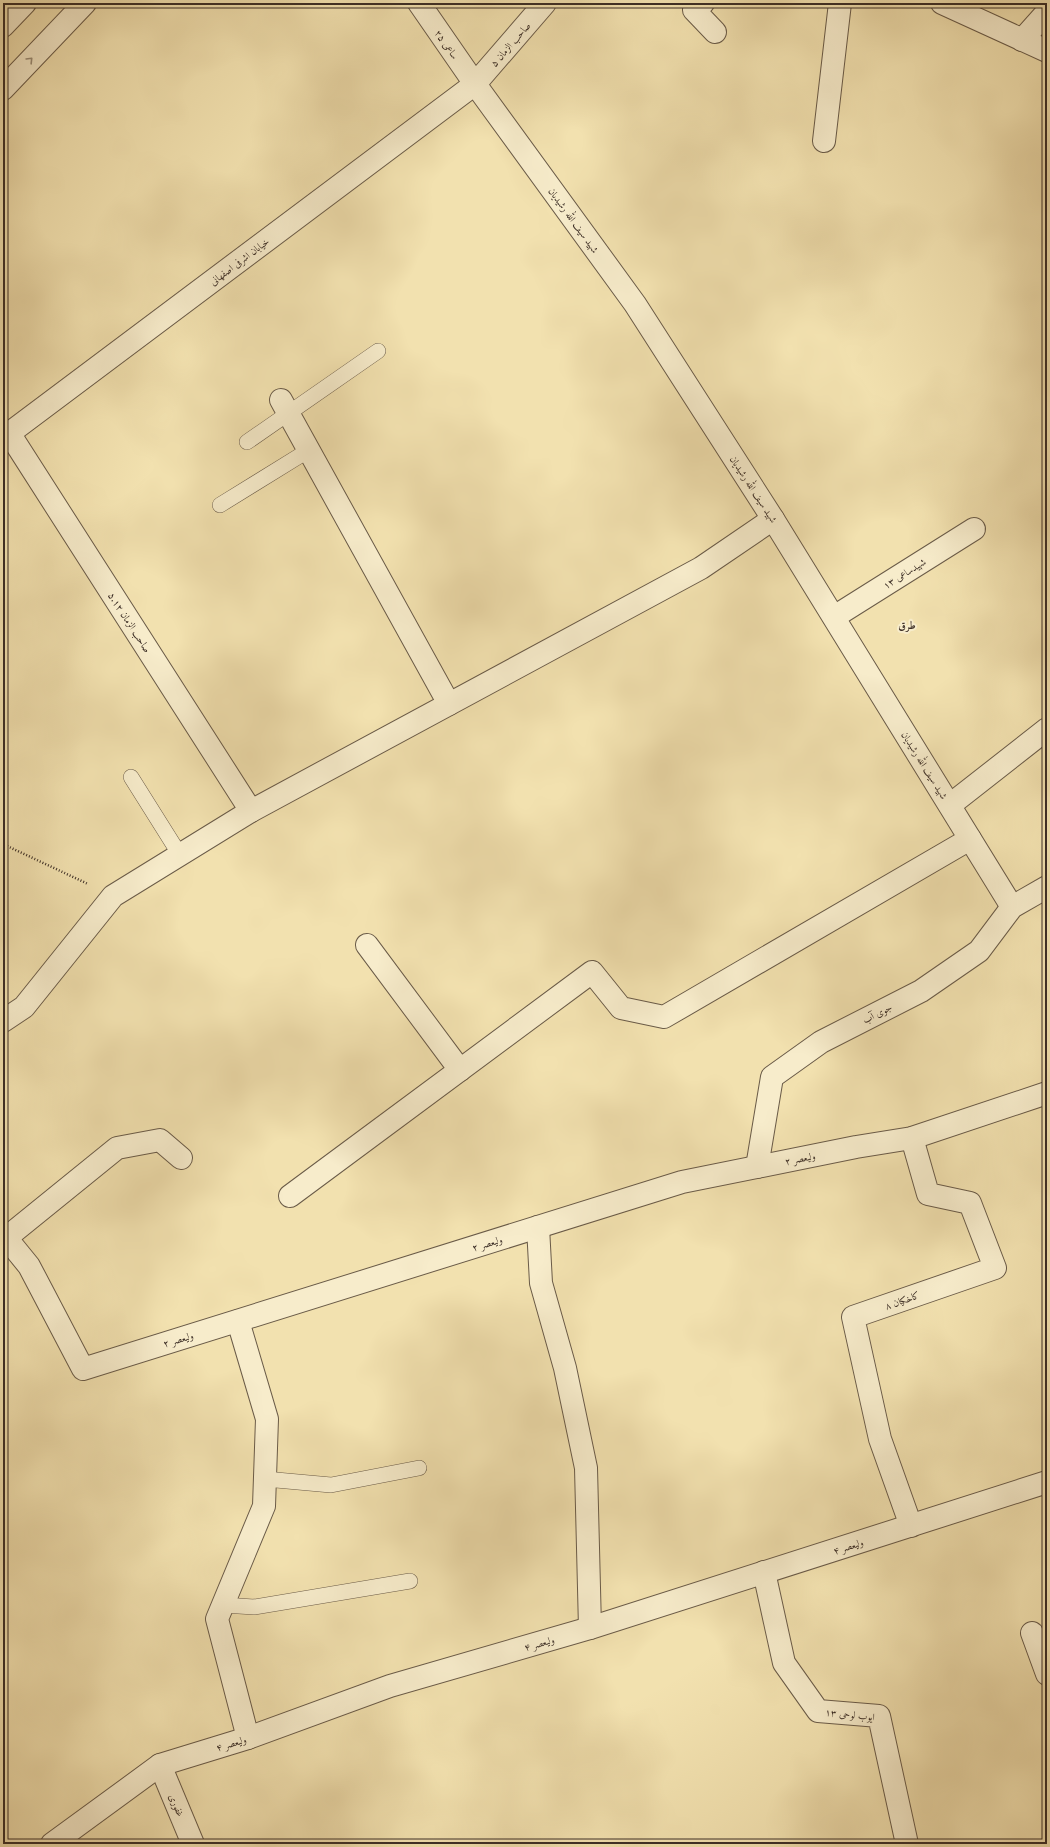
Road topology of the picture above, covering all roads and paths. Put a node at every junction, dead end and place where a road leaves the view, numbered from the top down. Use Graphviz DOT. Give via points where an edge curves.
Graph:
graph roads {
  1 [pos="25,3"];
  2 [pos="85,3"];
  3 [pos="419,3"];
  4 [pos="545,3"];
  5 [pos="703,3"];
  6 [pos="840,3"];
  7 [pos="942,3"];
  8 [pos="1047,12"];
  9 [pos="3,26"];
  10 [pos="715,32"];
  11 [pos="1022,40"];
  12 [pos="1047,51"];
  13 [pos="475,84"];
  14 [pos="3,88"];
  15 [pos="824,141"];
  16 [pos="378,351"];
  17 [pos="284,407"];
  18 [pos="6,435"];
  19 [pos="247,442"];
  20 [pos="309,450"];
  21 [pos="220,505"];
  22 [pos="773,519"];
  23 [pos="974,529"];
  24 [pos="834,617"];
  25 [pos="450,704"];
  26 [pos="1047,729"];
  27 [pos="131,777"];
  28 [pos="950,806"];
  29 [pos="251,811"];
  30 [pos="970,839"];
  31 [pos="3,842"];
  32 [pos="180,854"];
  33 [pos="1047,887"];
  34 [pos="113,896"];
  35 [pos="1012,908"];
  36 [pos="367,944"];
  37 [pos="3,1021"];
  38 [pos="460,1070"];
  39 [pos="1047,1093"];
  40 [pos="912,1138"];
  41 [pos="181,1158"];
  42 [pos="758,1167"];
  43 [pos="290,1196"];
  44 [pos="538,1227"];
  45 [pos="4,1236"];
  46 [pos="238,1321"];
  47 [pos="419,1468"];
  48 [pos="265,1479"];
  49 [pos="1047,1482"];
  50 [pos="911,1526"];
  51 [pos="764,1572"];
  52 [pos="410,1581"];
  53 [pos="223,1605"];
  54 [pos="590,1628"];
  55 [pos="1032,1632"];
  56 [pos="1047,1674"];
  57 [pos="248,1738"];
  58 [pos="160,1765"];
  59 [pos="52,1844"];
  60 [pos="194,1844"];
  61 [pos="907,1844"];
  1 -- 9 [label="street"];
  14 -- 2 [label="street, one-way"];
  3 -- 13 [label="street, ساعی ۲۵"];
  4 -- 13 [label="street, صاحب الزمان ۵"];
  5 -- 10 [label="street" via="694,10"];
  6 -- 15 [label="street"];
  7 -- 11 [label="street"];
  8 -- 11 [label="street"];
  11 -- 12 [label="street"];
  13 -- 18 [label="street, خیابان اشرفی اصفهانی"];
  13 -- 22 [label="street, شهید سیف الله رشیدیان" via="635,304"];
  16 -- 17 [label="lane"];
  17 -- 19 [label="lane"];
  17 -- 20 [label="street"];
  18 -- 29 [label="street, صاحب الزمان ۵.۱۲"];
  20 -- 21 [label="lane"];
  20 -- 25 [label="street"];
  22 -- 24 [label="street, شهید سیف الله رشیدیان"];
  22 -- 25 [label="street" via="701,568"];
  23 -- 24 [label="street, شهیدساعی ۱۳"];
  24 -- 28 [label="street, شهید سیف الله رشیدیان"];
  25 -- 29 [label="street"];
  26 -- 28 [label="street"];
  27 -- 32 [label="lane"];
  28 -- 30 [label="street, شهید سیف الله رشیدیان"];
  29 -- 32 [label="street"];
  30 -- 35 [label="street, شهید سیف الله رشیدیان"];
  30 -- 38 [label="street" via="664,1017 621,1008 592,972"];
  31 -- 34 [label="path"];
  32 -- 34 [label="street"];
  33 -- 35 [label="street, جوی آب"];
  34 -- 37 [label="street" via="24,1007"];
  35 -- 42 [label="street, جوی آب" via="979,951 921,991 821,1042 772,1077"];
  36 -- 38 [label="street"];
  38 -- 43 [label="street"];
  39 -- 40 [label="street, ولیعصر ۲"];
  40 -- 42 [label="street, ولیعصر ۲"];
  40 -- 50 [label="street, کاخکیان ۸" via="928,1194 970,1203 995,1268 853,1317 880,1439"];
  41 -- 45 [label="street" via="160,1140 117,1148"];
  42 -- 44 [label="street, ولیعصر ۲" via="682,1182"];
  44 -- 46 [label="street, ولیعصر ۲"];
  44 -- 54 [label="street" via="541,1283 565,1368 586,1468"];
  45 -- 46 [label="street, ولیعصر ۲" via="29,1266 83,1369"];
  46 -- 48 [label="street" via="267,1419"];
  47 -- 48 [label="lane" via="331,1485"];
  48 -- 53 [label="street" via="264,1506"];
  49 -- 50 [label="street, ولیعصر ۴"];
  50 -- 51 [label="street, ولیعصر ۴"];
  51 -- 54 [label="street, ولیعصر ۴"];
  51 -- 61 [label="street, ایوب لوحی ۱۳" via="784,1663 818,1711 879,1716"];
  52 -- 53 [label="lane" via="254,1606"];
  53 -- 57 [label="street" via="217,1619"];
  54 -- 57 [label="street, ولیعصر ۴" via="390,1686"];
  55 -- 56 [label="street"];
  57 -- 58 [label="street, ولیعصر ۴"];
  58 -- 59 [label="street, ولیعصر ۴"];
  58 -- 60 [label="street, غفوری"];
}
